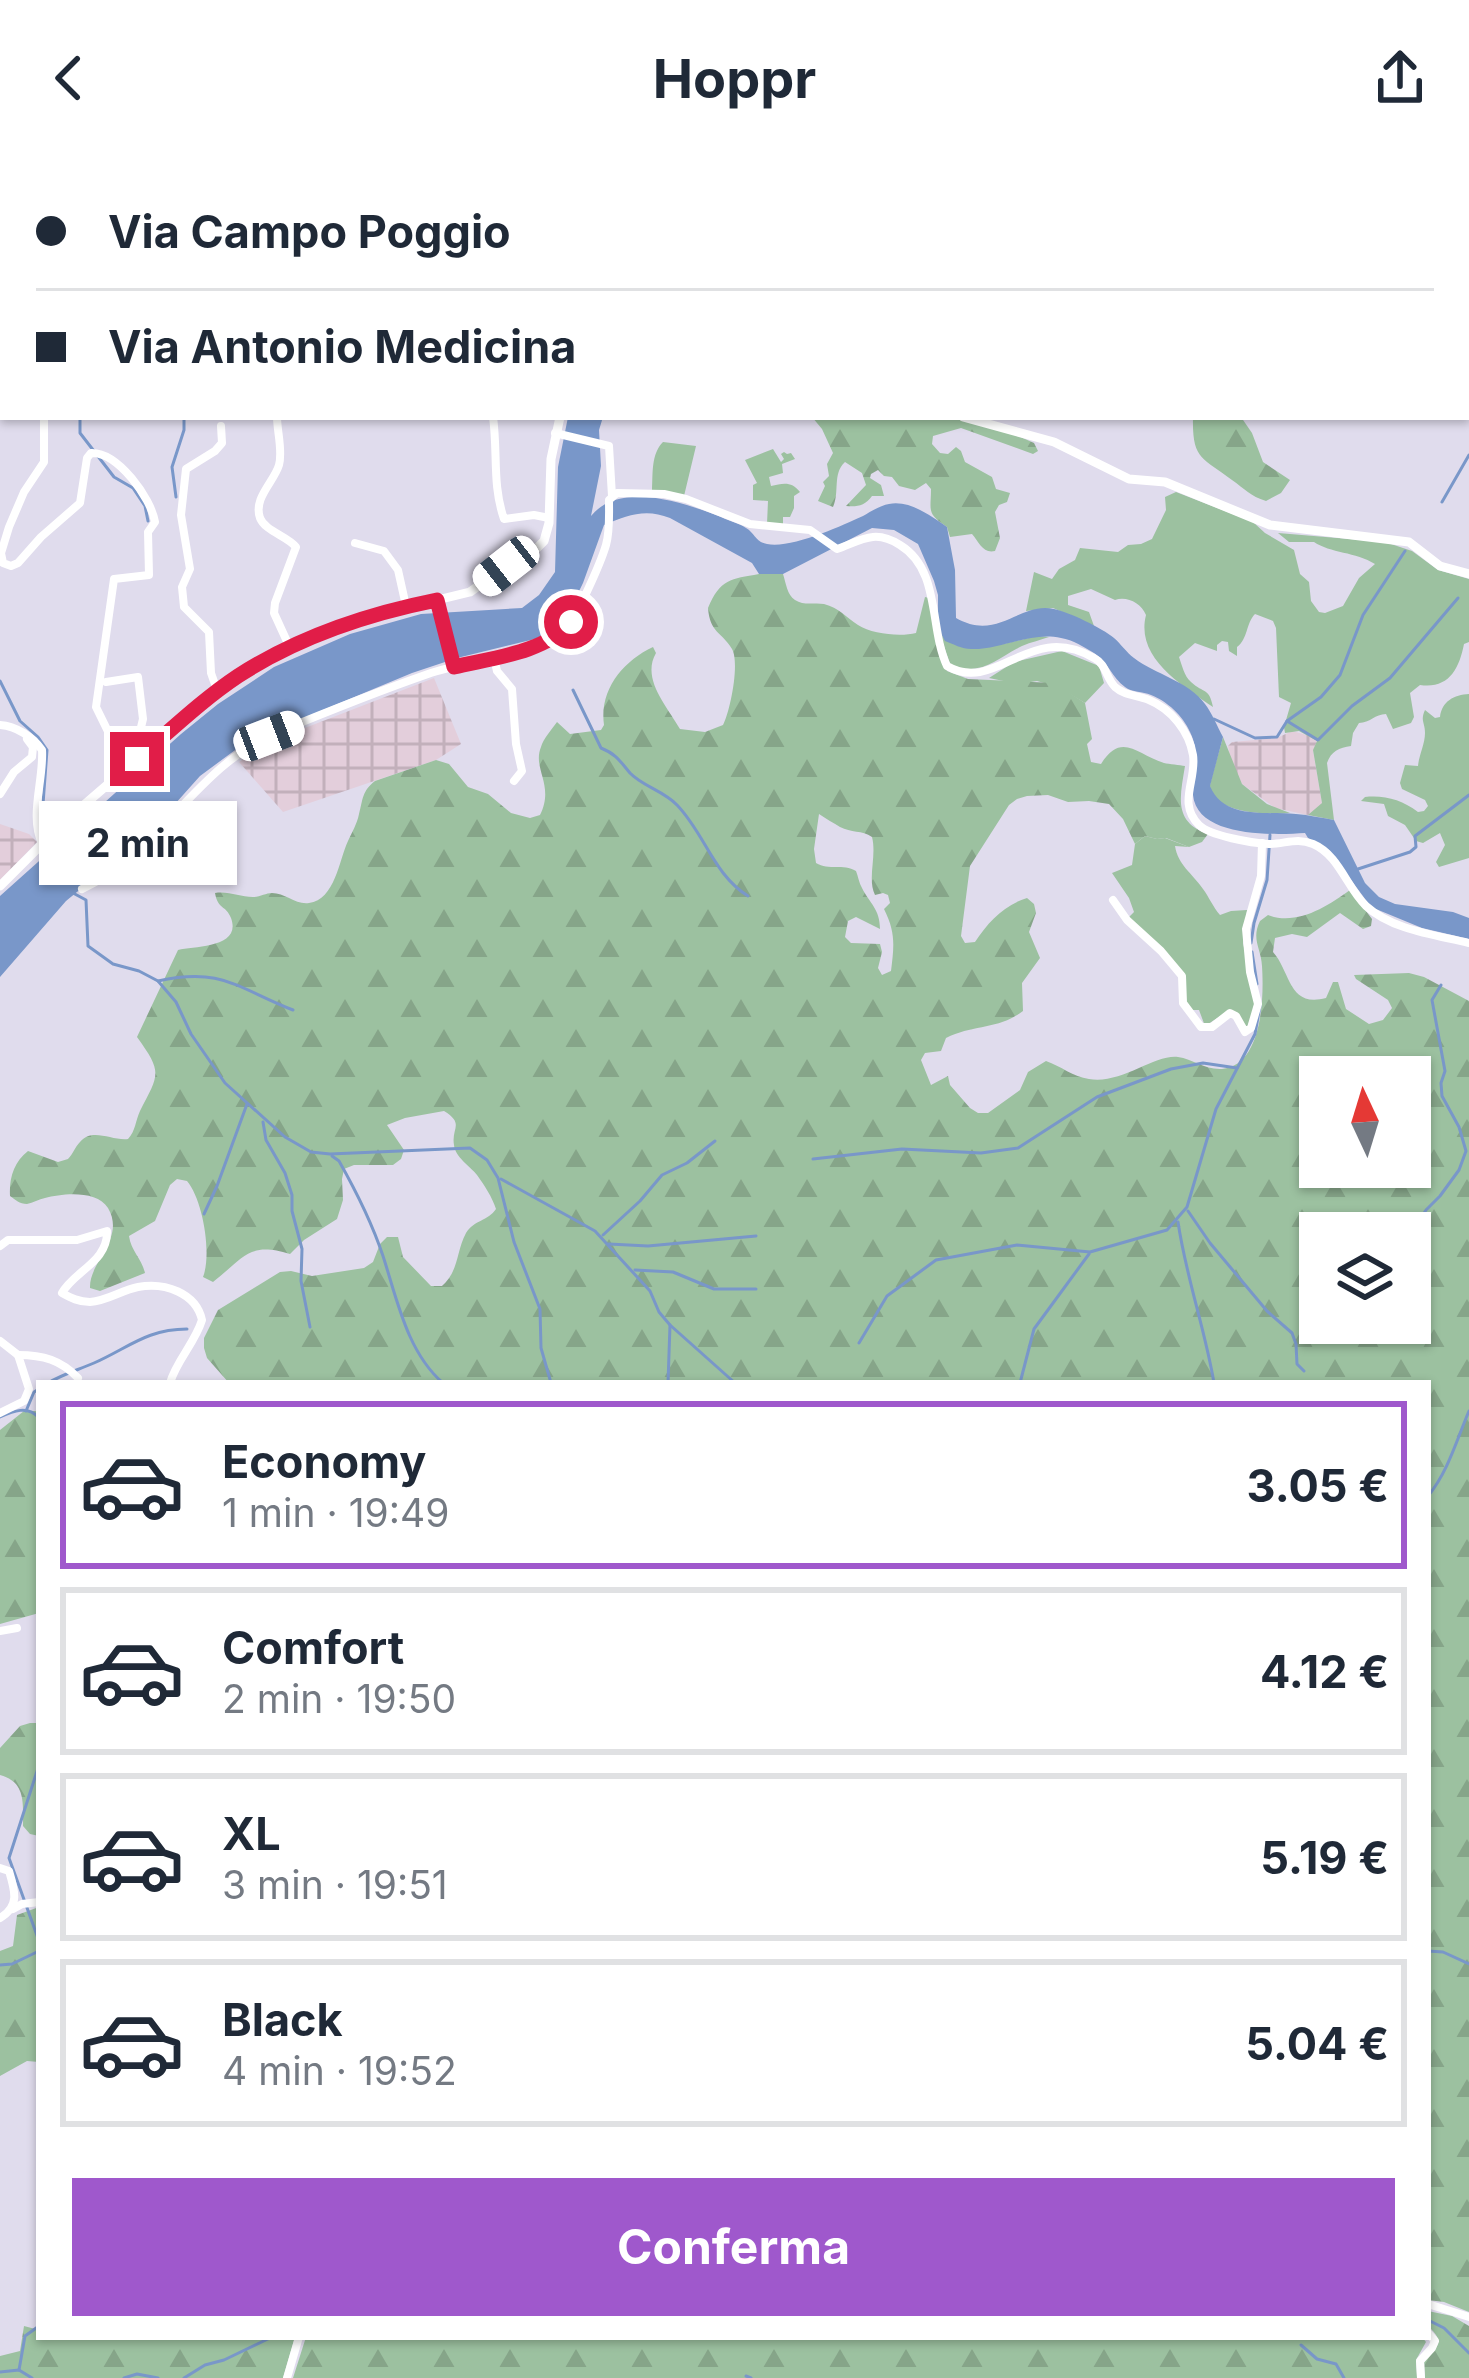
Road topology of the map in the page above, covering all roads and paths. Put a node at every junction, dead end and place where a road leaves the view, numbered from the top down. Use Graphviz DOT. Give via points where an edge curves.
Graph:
graph roads {
  1 [pos="44,420"];
  2 [pos="277,420"];
  3 [pos="493,420"];
  4 [pos="559,420"];
  5 [pos="974,420"];
  6 [pos="221,426"];
  7 [pos="557,434"];
  8 [pos="610,498"];
  9 [pos="549,518"];
  10 [pos="356,543"];
  11 [pos="1469,574"];
  12 [pos="438,604"];
  13 [pos="406,606"];
  14 [pos="290,648"];
  15 [pos="494,658"];
  16 [pos="453,665"];
  17 [pos="106,682"];
  18 [pos="218,690"];
  19 [pos="0,725"];
  20 [pos="21,733"];
  21 [pos="137,759"];
  22 [pos="126,768"];
  23 [pos="514,782"];
  24 [pos="0,794"];
  25 [pos="1267,844"];
  26 [pos="39,846"];
  27 [pos="0,886"];
  28 [pos="82,890"];
  29 [pos="1113,900"];
  30 [pos="1469,943"];
  31 [pos="0,1246"];
  32 [pos="0,1341"];
  33 [pos="18,1355"];
  34 [pos="78,1378"];
  35 [pos="170,1380"];
  36 [pos="0,1413"];
  37 [pos="17,1628"];
  38 [pos="0,1630"];
  39 [pos="0,1868"];
  40 [pos="36,1902"];
  41 [pos="11,1910"];
  42 [pos="0,1918"];
  43 [pos="1431,2306"];
  44 [pos="1469,2317"];
  45 [pos="1431,2336"];
  46 [pos="298,2340"];
  47 [pos="287,2378"];
  48 [pos="1421,2378"];
  1 -- 22 [label="street" via="44,462 9,527 3,563 18,563 80,503 91,453 109,457 153,506 149,575 114,579 96,703"];
  2 -- 14 [label="street" via="280,462 259,513 296,548 274,613"];
  3 -- 9 [label="street" via="495,487 505,519"];
  4 -- 7 [label="main road"];
  5 -- 11 [label="main road" via="1054,442 1129,479 1165,482 1270,525 1409,542 1440,566"];
  6 -- 18 [label="street" via="215,452 186,469 181,505 190,569 184,607 209,632"];
  7 -- 8 [label="street" via="609,446"];
  7 -- 9 [label="main road"];
  8 -- 15 [label="street" via="601,560 566,629"];
  8 -- 25 [label="street" via="664,494 750,524 810,530 834,548 886,538 922,569 944,661 954,670 986,672 1051,647 1100,662 1116,688 1155,703 1181,726 1193,757 1188,805 1196,822"];
  9 -- 12 [label="main road" via="537,548"];
  10 -- 13 [label="street" via="384,550"];
  12 -- 13 [label="main road"];
  12 -- 16 [label="street"];
  13 -- 14 [label="main road"];
  14 -- 18 [label="main road"];
  15 -- 16 [label="street"];
  15 -- 23 [label="street" via="513,695 522,771"];
  16 -- 28 [label="street" via="255,743"];
  17 -- 21 [label="street" via="138,676"];
  18 -- 21 [label="main road"];
  19 -- 20 [label="street"];
  20 -- 24 [label="street" via="32,757"];
  20 -- 26 [label="street" via="42,750"];
  21 -- 22 [label="main road"];
  22 -- 26 [label="main road"];
  25 -- 29 [label="street" via="1246,920 1258,1004 1245,1032 1230,1012 1201,1027 1184,1007 1182,976"];
  25 -- 30 [label="street" via="1319,846 1368,908"];
  26 -- 27 [label="main road"];
  31 -- 35 [label="street" via="107,1231 94,1264 62,1292 90,1302 146,1286 184,1294 202,1320"];
  32 -- 33 [label="street"];
  33 -- 34 [label="street" via="46,1356"];
  33 -- 36 [label="street" via="29,1389 24,1401"];
  37 -- 38 [label="street"];
  39 -- 41 [label="street" via="14,1888"];
  40 -- 41 [label="street"];
  41 -- 42 [label="street"];
  43 -- 44 [label="street"];
  45 -- 48 [label="street"];
  46 -- 47 [label="street"];
}
